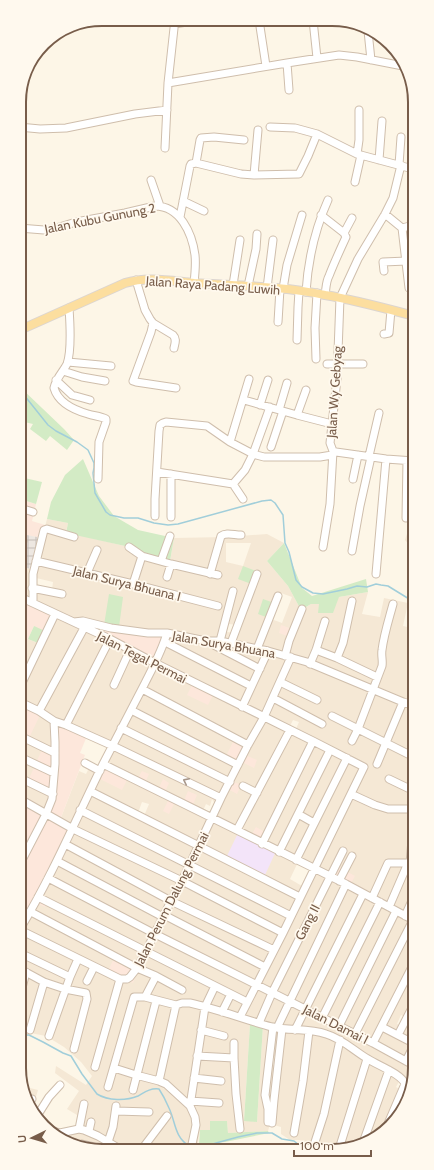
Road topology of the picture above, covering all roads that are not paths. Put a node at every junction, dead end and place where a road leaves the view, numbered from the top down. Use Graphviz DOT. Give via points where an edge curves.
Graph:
graph roads {
  1 [pos="174,26"];
  2 [pos="260,26"];
  3 [pos="314,26"];
  4 [pos="369,36"];
  5 [pos="317,58"];
  6 [pos="371,60"];
  7 [pos="287,63"];
  8 [pos="398,65"];
  9 [pos="266,66"];
  10 [pos="168,83"];
  11 [pos="289,90"];
  12 [pos="167,110"];
  13 [pos="359,110"];
  14 [pos="382,121"];
  15 [pos="26,127"];
  16 [pos="270,127"];
  17 [pos="258,130"];
  18 [pos="317,134"];
  19 [pos="401,137"];
  20 [pos="244,140"];
  21 [pos="165,148"];
  22 [pos="359,154"];
  23 [pos="379,160"];
  24 [pos="196,163"];
  25 [pos="400,165"];
  26 [pos="408,167"];
  27 [pos="254,175"];
  28 [pos="151,180"];
  29 [pos="355,182"];
  30 [pos="328,200"];
  31 [pos="183,201"];
  32 [pos="160,206"];
  33 [pos="204,211"];
  34 [pos="385,214"];
  35 [pos="302,215"];
  36 [pos="321,215"];
  37 [pos="180,217"];
  38 [pos="352,218"];
  39 [pos="408,226"];
  40 [pos="402,228"];
  41 [pos="26,229"];
  42 [pos="344,233"];
  43 [pos="257,234"];
  44 [pos="240,240"];
  45 [pos="273,240"];
  46 [pos="406,261"];
  47 [pos="384,271"];
  48 [pos="408,279"];
  49 [pos="136,280"];
  50 [pos="194,283"];
  51 [pos="233,285"];
  52 [pos="248,286"];
  53 [pos="267,288"];
  54 [pos="282,289"];
  55 [pos="303,292"];
  56 [pos="321,294"];
  57 [pos="340,298"];
  58 [pos="69,308"];
  59 [pos="391,310"];
  60 [pos="408,314"];
  61 [pos="278,322"];
  62 [pos="153,323"];
  63 [pos="26,327"];
  64 [pos="384,334"];
  65 [pos="297,340"];
  66 [pos="174,348"];
  67 [pos="316,359"];
  68 [pos="68,362"];
  69 [pos="338,363"];
  70 [pos="327,364"];
  71 [pos="363,364"];
  72 [pos="111,366"];
  73 [pos="64,371"];
  74 [pos="249,379"];
  75 [pos="56,380"];
  76 [pos="268,380"];
  77 [pos="105,381"];
  78 [pos="287,383"];
  79 [pos="176,388"];
  80 [pos="306,390"];
  81 [pos="90,400"];
  82 [pos="244,400"];
  83 [pos="260,404"];
  84 [pos="270,407"];
  85 [pos="281,410"];
  86 [pos="379,413"];
  87 [pos="297,415"];
  88 [pos="332,424"];
  89 [pos="230,442"];
  90 [pos="271,447"];
  91 [pos="333,453"];
  92 [pos="253,454"];
  93 [pos="358,455"];
  94 [pos="370,456"];
  95 [pos="386,459"];
  96 [pos="408,461"];
  97 [pos="157,472"];
  98 [pos="171,474"];
  99 [pos="98,479"];
  100 [pos="353,479"];
  101 [pos="233,484"];
  102 [pos="408,495"];
  103 [pos="243,499"];
  104 [pos="26,510"];
  105 [pos="33,512"];
  106 [pos="155,516"];
  107 [pos="172,516"];
  108 [pos="406,518"];
  109 [pos="241,535"];
  110 [pos="170,536"];
  111 [pos="74,537"];
  112 [pos="129,547"];
  113 [pos="323,547"];
  114 [pos="97,550"];
  115 [pos="352,551"];
  116 [pos="142,556"];
  117 [pos="36,561"];
  118 [pos="161,561"];
  119 [pos="172,564"];
  120 [pos="87,573"];
  121 [pos="210,574"];
  122 [pos="257,574"];
  123 [pos="376,574"];
  124 [pos="218,575"];
  125 [pos="167,577"];
  126 [pos="133,584"];
  127 [pos="32,588"];
  128 [pos="234,591"];
  129 [pos="62,594"];
  130 [pos="278,596"];
  131 [pos="26,599"];
  132 [pos="352,601"];
  133 [pos="33,602"];
  134 [pos="393,604"];
  135 [pos="218,606"];
  136 [pos="302,609"];
  137 [pos="55,614"];
  138 [pos="325,621"];
  139 [pos="74,622"];
  140 [pos="84,628"];
  141 [pos="167,634"];
  142 [pos="110,640"];
  143 [pos="206,641"];
  144 [pos="220,641"];
  145 [pos="165,642"];
  146 [pos="231,643"];
  147 [pos="257,649"];
  148 [pos="130,650"];
  149 [pos="316,650"];
  150 [pos="268,651"];
  151 [pos="288,656"];
  152 [pos="337,658"];
  153 [pos="155,663"];
  154 [pos="310,664"];
  155 [pos="260,669"];
  156 [pos="26,674"];
  157 [pos="378,678"];
  158 [pos="280,682"];
  159 [pos="114,685"];
  160 [pos="251,686"];
  161 [pos="142,689"];
  162 [pos="374,689"];
  163 [pos="273,698"];
  164 [pos="317,700"];
  165 [pos="403,702"];
  166 [pos="408,702"];
  167 [pos="26,705"];
  168 [pos="242,707"];
  169 [pos="131,710"];
  170 [pos="39,711"];
  171 [pos="332,716"];
  172 [pos="264,717"];
  173 [pos="54,721"];
  174 [pos="322,724"];
  175 [pos="66,725"];
  176 [pos="121,728"];
  177 [pos="358,729"];
  178 [pos="290,730"];
  179 [pos="26,739"];
  180 [pos="313,741"];
  181 [pos="352,741"];
  182 [pos="248,744"];
  183 [pos="386,744"];
  184 [pos="113,746"];
  185 [pos="330,750"];
  186 [pos="55,753"];
  187 [pos="408,754"];
  188 [pos="347,758"];
  189 [pos="26,760"];
  190 [pos="85,763"];
  191 [pos="377,764"];
  192 [pos="238,765"];
  193 [pos="102,767"];
  194 [pos="54,774"];
  195 [pos="389,779"];
  196 [pos="26,781"];
  197 [pos="230,782"];
  198 [pos="243,786"];
  199 [pos="408,788"];
  200 [pos="90,791"];
  201 [pos="257,793"];
  202 [pos="53,794"];
  203 [pos="352,794"];
  204 [pos="221,798"];
  205 [pos="26,802"];
  206 [pos="407,809"];
  207 [pos="80,810"];
  208 [pos="46,814"];
  209 [pos="298,814"];
  210 [pos="212,818"];
  211 [pos="314,823"];
  212 [pos="73,830"];
  213 [pos="238,830"];
  214 [pos="65,844"];
  215 [pos="262,844"];
  216 [pos="198,846"];
  217 [pos="343,851"];
  218 [pos="26,852"];
  219 [pos="280,852"];
  220 [pos="352,856"];
  221 [pos="296,860"];
  222 [pos="57,861"];
  223 [pos="408,863"];
  224 [pos="189,865"];
  225 [pos="314,869"];
  226 [pos="408,871"];
  227 [pos="330,876"];
  228 [pos="48,878"];
  229 [pos="182,881"];
  230 [pos="339,881"];
  231 [pos="346,884"];
  232 [pos="363,894"];
  233 [pos="38,897"];
  234 [pos="300,897"];
  235 [pos="372,898"];
  236 [pos="171,901"];
  237 [pos="380,902"];
  238 [pos="393,909"];
  239 [pos="408,909"];
  240 [pos="31,912"];
  241 [pos="163,916"];
  242 [pos="291,916"];
  243 [pos="405,916"];
  244 [pos="408,917"];
  245 [pos="26,920"];
  246 [pos="408,932"];
  247 [pos="26,933"];
  248 [pos="283,933"];
  249 [pos="155,934"];
  250 [pos="274,950"];
  251 [pos="146,951"];
  252 [pos="26,956"];
  253 [pos="78,958"];
  254 [pos="94,966"];
  255 [pos="265,967"];
  256 [pos="137,968"];
  257 [pos="26,973"];
  258 [pos="408,975"];
  259 [pos="156,976"];
  260 [pos="70,977"];
  261 [pos="120,979"];
  262 [pos="87,981"];
  263 [pos="44,982"];
  264 [pos="256,984"];
  265 [pos="215,986"];
  266 [pos="65,989"];
  267 [pos="182,990"];
  268 [pos="272,993"];
  269 [pos="231,994"];
  270 [pos="145,997"];
  271 [pos="156,1001"];
  272 [pos="247,1002"];
  273 [pos="289,1002"];
  274 [pos="176,1005"];
  275 [pos="205,1007"];
  276 [pos="306,1010"];
  277 [pos="222,1012"];
  278 [pos="408,1016"];
  279 [pos="240,1017"];
  280 [pos="322,1018"];
  281 [pos="259,1023"];
  282 [pos="339,1026"];
  283 [pos="382,1027"];
  284 [pos="277,1028"];
  285 [pos="30,1030"];
  286 [pos="201,1030"];
  287 [pos="295,1030"];
  288 [pos="309,1031"];
  289 [pos="355,1034"];
  290 [pos="398,1035"];
  291 [pos="50,1036"];
  292 [pos="224,1036"];
  293 [pos="340,1040"];
  294 [pos="408,1041"];
  295 [pos="234,1043"];
  296 [pos="373,1043"];
  297 [pos="74,1049"];
  298 [pos="197,1056"];
  299 [pos="408,1057"];
  300 [pos="234,1058"];
  301 [pos="367,1059"];
  302 [pos="406,1061"];
  303 [pos="95,1067"];
  304 [pos="114,1068"];
  305 [pos="388,1070"];
  306 [pos="136,1075"];
  307 [pos="194,1078"];
  308 [pos="221,1080"];
  309 [pos="159,1081"];
  310 [pos="60,1085"];
  311 [pos="108,1087"];
  312 [pos="133,1090"];
  313 [pos="219,1103"];
  314 [pos="84,1104"];
  315 [pos="190,1104"];
  316 [pos="40,1111"];
  317 [pos="149,1112"];
  318 [pos="393,1112"];
  319 [pos="167,1116"];
  320 [pos="91,1122"];
  321 [pos="270,1123"];
  322 [pos="79,1129"];
  323 [pos="240,1129"];
  324 [pos="89,1131"];
  325 [pos="294,1133"];
  326 [pos="63,1134"];
  327 [pos="98,1136"];
  328 [pos="365,1136"];
  329 [pos="108,1142"];
  330 [pos="315,1142"];
  331 [pos="96,1143"];
  332 [pos="341,1143"];
  333 [pos="111,1144"];
  334 [pos="146,1144"];
  335 [pos="192,1144"];
  1 -- 10 [label="street"];
  2 -- 9 [label="street"];
  3 -- 5 [label="street"];
  4 -- 6 [label="street"];
  5 -- 6 [label="street" via="346,55"];
  5 -- 7 [label="street"];
  6 -- 8 [label="street"];
  7 -- 9 [label="street"];
  7 -- 11 [label="street"];
  9 -- 10 [label="street"];
  10 -- 12 [label="street"];
  12 -- 15 [label="street" via="66,128"];
  12 -- 21 [label="street"];
  13 -- 22 [label="street"];
  14 -- 23 [label="street"];
  16 -- 18 [label="street" via="295,128"];
  17 -- 27 [label="street"];
  18 -- 22 [label="street"];
  18 -- 27 [label="street" via="299,174"];
  19 -- 25 [label="street"];
  20 -- 24 [label="street" via="201,138"];
  22 -- 23 [label="street"];
  22 -- 29 [label="street"];
  23 -- 25 [label="street"];
  24 -- 27 [label="street"];
  24 -- 31 [label="street" via="190,166"];
  25 -- 26 [label="street"];
  25 -- 34 [label="street" via="393,198"];
  28 -- 32 [label="street"];
  30 -- 36 [label="street"];
  31 -- 33 [label="street"];
  31 -- 37 [label="street"];
  32 -- 37 [label="street, Jalan Kubu Gunung 2"];
  32 -- 41 [label="street, Jalan Kubu Gunung 2" via="76,222 53,229"];
  34 -- 40 [label="street"];
  34 -- 57 [label="street" via="358,259"];
  35 -- 54 [label="street"];
  36 -- 42 [label="street"];
  36 -- 55 [label="street"];
  37 -- 50 [label="street" via="190,236 194,254"];
  38 -- 42 [label="street"];
  39 -- 40 [label="street"];
  40 -- 46 [label="street"];
  42 -- 56 [label="street" via="346,237"];
  43 -- 52 [label="street"];
  44 -- 51 [label="street"];
  45 -- 53 [label="street"];
  46 -- 47 [label="street" via="383,262"];
  46 -- 48 [label="street"];
  49 -- 50 [label="main road, Jalan Raya Padang Luwih"];
  49 -- 58 [label="main road, Jalan Raya Padang Luwih"];
  49 -- 62 [label="street" via="145,310"];
  50 -- 51 [label="main road, Jalan Raya Padang Luwih"];
  51 -- 52 [label="main road, Jalan Raya Padang Luwih"];
  52 -- 53 [label="main road, Jalan Raya Padang Luwih"];
  53 -- 54 [label="main road, Jalan Raya Padang Luwih"];
  54 -- 55 [label="main road, Jalan Raya Padang Luwih"];
  54 -- 61 [label="street"];
  55 -- 56 [label="main road, Jalan Raya Padang Luwih"];
  55 -- 65 [label="street" via="298,307"];
  56 -- 57 [label="main road, Jalan Raya Padang Luwih"];
  56 -- 67 [label="street" via="315,328"];
  57 -- 59 [label="main road, Jalan Raya Padang Luwih"];
  57 -- 69 [label="street, Jalan Wy Gebyag"];
  58 -- 63 [label="main road, Jalan Raya Padang Luwih"];
  58 -- 68 [label="street"];
  59 -- 60 [label="main road, Jalan Raya Padang Luwih"];
  59 -- 64 [label="street" via="389,333"];
  62 -- 66 [label="street" via="175,337"];
  62 -- 79 [label="street" via="133,381"];
  68 -- 72 [label="street"];
  68 -- 73 [label="street"];
  69 -- 70 [label="street"];
  69 -- 71 [label="street"];
  69 -- 88 [label="street, Jalan Wy Gebyag"];
  73 -- 75 [label="street"];
  73 -- 77 [label="street"];
  74 -- 82 [label="street"];
  75 -- 81 [label="street" via="72,395"];
  75 -- 99 [label="street" via="54,388 59,399 86,414 106,419 99,442"];
  76 -- 83 [label="street"];
  78 -- 85 [label="street"];
  80 -- 87 [label="street"];
  82 -- 83 [label="street"];
  82 -- 89 [label="street"];
  83 -- 84 [label="street"];
  84 -- 85 [label="street"];
  84 -- 92 [label="street"];
  85 -- 87 [label="street"];
  85 -- 90 [label="street"];
  86 -- 94 [label="street"];
  87 -- 88 [label="street"];
  88 -- 91 [label="street, Jalan Wy Gebyag" via="330,443"];
  89 -- 92 [label="street"];
  89 -- 97 [label="street" via="207,426 163,423 160,426"];
  91 -- 92 [label="street" via="320,457 264,457"];
  91 -- 93 [label="street, Jalan Wy Gebyag"];
  91 -- 113 [label="street" via="330,504"];
  92 -- 101 [label="street" via="245,470"];
  93 -- 94 [label="street, Jalan Wy Gebyag"];
  93 -- 100 [label="street"];
  94 -- 95 [label="street, Jalan Wy Gebyag"];
  94 -- 115 [label="street"];
  95 -- 96 [label="street, Jalan Wy Gebyag"];
  95 -- 123 [label="street"];
  97 -- 98 [label="street"];
  97 -- 106 [label="street"];
  98 -- 101 [label="street"];
  98 -- 107 [label="street"];
  101 -- 103 [label="street"];
  102 -- 108 [label="street"];
  104 -- 105 [label="street"];
  109 -- 121 [label="street" via="221,536"];
  110 -- 118 [label="street"];
  111 -- 117 [label="street" via="47,529 43,531"];
  112 -- 116 [label="street"];
  114 -- 120 [label="street"];
  116 -- 118 [label="street"];
  116 -- 126 [label="street"];
  117 -- 120 [label="street, Jalan Surya Bhuana I"];
  117 -- 127 [label="street"];
  118 -- 119 [label="street"];
  119 -- 121 [label="street"];
  119 -- 125 [label="street"];
  120 -- 126 [label="street, Jalan Surya Bhuana I"];
  121 -- 124 [label="street"];
  122 -- 146 [label="street"];
  126 -- 135 [label="street, Jalan Surya Bhuana I"];
  127 -- 129 [label="street"];
  127 -- 133 [label="street"];
  128 -- 144 [label="street"];
  130 -- 147 [label="street"];
  131 -- 133 [label="street, Jalan Tegal Permai"];
  132 -- 152 [label="street"];
  133 -- 137 [label="street, Jalan Tegal Permai"];
  134 -- 157 [label="street"];
  136 -- 151 [label="street, Jalan Perum Dalung Permai"];
  137 -- 139 [label="street, Jalan Tegal Permai"];
  137 -- 156 [label="street"];
  138 -- 149 [label="street"];
  139 -- 140 [label="street, Jalan Tegal Permai"];
  139 -- 141 [label="street, Jalan Surya Bhuana" via="83,621 111,628"];
  140 -- 142 [label="street, Jalan Tegal Permai"];
  140 -- 170 [label="street"];
  141 -- 143 [label="street, Jalan Surya Bhuana"];
  141 -- 145 [label="street"];
  142 -- 148 [label="street, Jalan Tegal Permai"];
  142 -- 175 [label="street"];
  143 -- 144 [label="street, Jalan Surya Bhuana"];
  143 -- 155 [label="street"];
  144 -- 146 [label="street, Jalan Surya Bhuana"];
  145 -- 153 [label="street"];
  145 -- 160 [label="street"];
  146 -- 147 [label="street, Jalan Surya Bhuana"];
  147 -- 150 [label="street, Jalan Surya Bhuana"];
  148 -- 153 [label="street, Jalan Tegal Permai"];
  148 -- 159 [label="street"];
  149 -- 152 [label="street"];
  149 -- 154 [label="street"];
  150 -- 151 [label="street, Jalan Surya Bhuana"];
  150 -- 155 [label="street"];
  151 -- 154 [label="street, Jalan Surya Bhuana"];
  151 -- 158 [label="street, Jalan Perum Dalung Permai"];
  152 -- 157 [label="street"];
  153 -- 161 [label="street"];
  153 -- 168 [label="street, Jalan Tegal Permai"];
  154 -- 162 [label="street, Jalan Surya Bhuana"];
  155 -- 160 [label="street"];
  157 -- 162 [label="street"];
  158 -- 163 [label="street, Jalan Perum Dalung Permai"];
  158 -- 164 [label="street"];
  160 -- 168 [label="street"];
  161 -- 169 [label="street"];
  161 -- 182 [label="street"];
  162 -- 165 [label="street, Jalan Surya Bhuana"];
  162 -- 177 [label="street"];
  163 -- 172 [label="street, Jalan Perum Dalung Permai"];
  163 -- 174 [label="street"];
  165 -- 166 [label="street, Jalan Surya Bhuana"];
  165 -- 183 [label="street"];
  167 -- 170 [label="street"];
  168 -- 172 [label="street, Jalan Tegal Permai"];
  169 -- 176 [label="street"];
  169 -- 192 [label="street"];
  170 -- 173 [label="street"];
  171 -- 177 [label="street"];
  172 -- 178 [label="street, Jalan Tegal Permai"];
  172 -- 182 [label="street, Jalan Perum Dalung Permai"];
  173 -- 175 [label="street"];
  173 -- 186 [label="street"];
  175 -- 184 [label="street"];
  176 -- 184 [label="street"];
  176 -- 197 [label="street"];
  177 -- 181 [label="street"];
  177 -- 183 [label="street"];
  178 -- 180 [label="street, Jalan Tegal Permai"];
  178 -- 201 [label="street"];
  179 -- 186 [label="street"];
  180 -- 185 [label="street, Jalan Tegal Permai"];
  180 -- 215 [label="street"];
  182 -- 192 [label="street, Jalan Perum Dalung Permai"];
  183 -- 187 [label="street"];
  183 -- 191 [label="street"];
  184 -- 193 [label="street"];
  204 -- 184 [label="street, one-way"];
  185 -- 188 [label="street, Jalan Tegal Permai"];
  185 -- 209 [label="street"];
  186 -- 194 [label="street"];
  188 -- 203 [label="street, Jalan Tegal Permai" via="364,767"];
  188 -- 211 [label="street"];
  189 -- 194 [label="street"];
  190 -- 193 [label="street, Jalan Perum Dalung Permai"];
  192 -- 197 [label="street, Jalan Perum Dalung Permai"];
  193 -- 200 [label="street"];
  193 -- 210 [label="street, Jalan Perum Dalung Permai"];
  194 -- 202 [label="street"];
  195 -- 199 [label="street"];
  196 -- 202 [label="street"];
  197 -- 204 [label="street, Jalan Perum Dalung Permai"];
  198 -- 201 [label="street"];
  200 -- 207 [label="street"];
  200 -- 216 [label="street"];
  201 -- 213 [label="street"];
  202 -- 208 [label="street"];
  203 -- 206 [label="street" via="375,806"];
  203 -- 225 [label="street"];
  204 -- 210 [label="street, Jalan Perum Dalung Permai"];
  205 -- 208 [label="street"];
  207 -- 212 [label="street"];
  207 -- 224 [label="street"];
  208 -- 212 [label="street"];
  208 -- 218 [label="street"];
  209 -- 211 [label="street"];
  209 -- 219 [label="street"];
  210 -- 213 [label="street, Jalan Perum Dalung Permai"];
  210 -- 216 [label="street, Jalan Perum Dalung Permai"];
  211 -- 221 [label="street"];
  212 -- 214 [label="street"];
  212 -- 229 [label="street"];
  213 -- 215 [label="street, Jalan Perum Dalung Permai"];
  214 -- 222 [label="street"];
  214 -- 236 [label="street"];
  215 -- 219 [label="street, Jalan Perum Dalung Permai"];
  216 -- 224 [label="street, Jalan Perum Dalung Permai"];
  216 -- 234 [label="street"];
  217 -- 227 [label="street, Gang II"];
  219 -- 221 [label="street, Jalan Perum Dalung Permai"];
  220 -- 230 [label="street"];
  221 -- 225 [label="street, Jalan Perum Dalung Permai"];
  222 -- 228 [label="street"];
  222 -- 241 [label="street"];
  223 -- 235 [label="street" via="388,863"];
  224 -- 229 [label="street, Jalan Perum Dalung Permai"];
  224 -- 242 [label="street"];
  225 -- 227 [label="street, Jalan Perum Dalung Permai"];
  225 -- 234 [label="street"];
  226 -- 238 [label="street"];
  227 -- 230 [label="street, Jalan Perum Dalung Permai"];
  227 -- 268 [label="street, Gang II"];
  228 -- 233 [label="street"];
  228 -- 249 [label="street, Jalan Damai I"];
  229 -- 236 [label="street, Jalan Perum Dalung Permai"];
  229 -- 248 [label="street"];
  230 -- 231 [label="street, Jalan Perum Dalung Permai"];
  231 -- 232 [label="street, Jalan Perum Dalung Permai"];
  231 -- 273 [label="street"];
  232 -- 235 [label="street, Jalan Perum Dalung Permai"];
  232 -- 276 [label="street"];
  233 -- 240 [label="street"];
  233 -- 251 [label="street"];
  234 -- 242 [label="street"];
  235 -- 237 [label="street, Jalan Perum Dalung Permai"];
  236 -- 241 [label="street, Jalan Perum Dalung Permai"];
  236 -- 250 [label="street"];
  237 -- 238 [label="street, Jalan Perum Dalung Permai"];
  237 -- 280 [label="street"];
  238 -- 243 [label="street, Jalan Perum Dalung Permai"];
  238 -- 282 [label="street"];
  239 -- 243 [label="street"];
  240 -- 245 [label="street"];
  240 -- 256 [label="street"];
  241 -- 249 [label="street, Jalan Perum Dalung Permai"];
  241 -- 255 [label="street"];
  242 -- 248 [label="street"];
  243 -- 244 [label="street, Jalan Perum Dalung Permai"];
  246 -- 289 [label="street"];
  247 -- 253 [label="street"];
  248 -- 250 [label="street"];
  249 -- 251 [label="street, Jalan Perum Dalung Permai"];
  249 -- 264 [label="street, Jalan Damai I"];
  250 -- 255 [label="street"];
  251 -- 256 [label="street, Jalan Perum Dalung Permai"];
  251 -- 265 [label="street"];
  252 -- 260 [label="street"];
  253 -- 254 [label="street"];
  253 -- 260 [label="street"];
  254 -- 261 [label="street"];
  254 -- 262 [label="street"];
  255 -- 264 [label="street"];
  256 -- 259 [label="street"];
  256 -- 261 [label="street, Jalan Perum Dalung Permai" via="130,977"];
  257 -- 263 [label="street"];
  258 -- 283 [label="street"];
  259 -- 267 [label="street"];
  259 -- 270 [label="street"];
  260 -- 266 [label="street"];
  261 -- 303 [label="street"];
  263 -- 266 [label="street"];
  263 -- 285 [label="street"];
  264 -- 268 [label="street, Jalan Damai I"];
  264 -- 272 [label="street"];
  265 -- 269 [label="street"];
  265 -- 275 [label="street"];
  266 -- 291 [label="street"];
  266 -- 297 [label="street" via="85,992 87,995"];
  268 -- 273 [label="street, Jalan Damai I"];
  268 -- 281 [label="street, Gang II"];
  269 -- 272 [label="street"];
  269 -- 277 [label="street"];
  270 -- 271 [label="street"];
  270 -- 304 [label="street" via="133,999"];
  271 -- 274 [label="street"];
  271 -- 306 [label="street"];
  272 -- 279 [label="street"];
  273 -- 276 [label="street, Jalan Damai I"];
  273 -- 284 [label="street"];
  274 -- 275 [label="street" via="187,1003"];
  274 -- 309 [label="street"];
  275 -- 277 [label="street"];
  275 -- 286 [label="street"];
  276 -- 280 [label="street, Jalan Damai I"];
  276 -- 287 [label="street"];
  277 -- 279 [label="street"];
  278 -- 290 [label="street"];
  279 -- 281 [label="street"];
  280 -- 282 [label="street, Jalan Damai I"];
  281 -- 284 [label="street"];
  282 -- 289 [label="street, Jalan Damai I"];
  283 -- 290 [label="street"];
  283 -- 296 [label="street"];
  284 -- 287 [label="street"];
  284 -- 321 [label="street" via="265,1095"];
  286 -- 292 [label="street"];
  286 -- 298 [label="street"];
  287 -- 288 [label="street"];
  288 -- 293 [label="street" via="320,1032"];
  288 -- 325 [label="street"];
  289 -- 296 [label="street, Jalan Damai I"];
  290 -- 294 [label="street"];
  293 -- 301 [label="street"];
  293 -- 330 [label="street" via="324,1114"];
  295 -- 300 [label="street"];
  296 -- 302 [label="street, Jalan Damai I"];
  298 -- 300 [label="street"];
  298 -- 307 [label="street"];
  299 -- 302 [label="street"];
  300 -- 323 [label="street"];
  301 -- 305 [label="street"];
  301 -- 332 [label="street"];
  304 -- 306 [label="street"];
  304 -- 311 [label="street"];
  305 -- 318 [label="street" via="404,1084"];
  305 -- 328 [label="street"];
  306 -- 309 [label="street"];
  306 -- 312 [label="street"];
  307 -- 308 [label="street"];
  307 -- 315 [label="street"];
  309 -- 315 [label="street"];
  310 -- 316 [label="street"];
  313 -- 315 [label="street"];
  314 -- 322 [label="street"];
  315 -- 335 [label="street" via="196,1125"];
  317 -- 329 [label="street" via="116,1108"];
  319 -- 334 [label="street"];
  320 -- 324 [label="street"];
  322 -- 324 [label="street"];
  322 -- 326 [label="street"];
  324 -- 327 [label="street"];
  327 -- 329 [label="street"];
  327 -- 331 [label="street"];
  329 -- 333 [label="street"];
}
